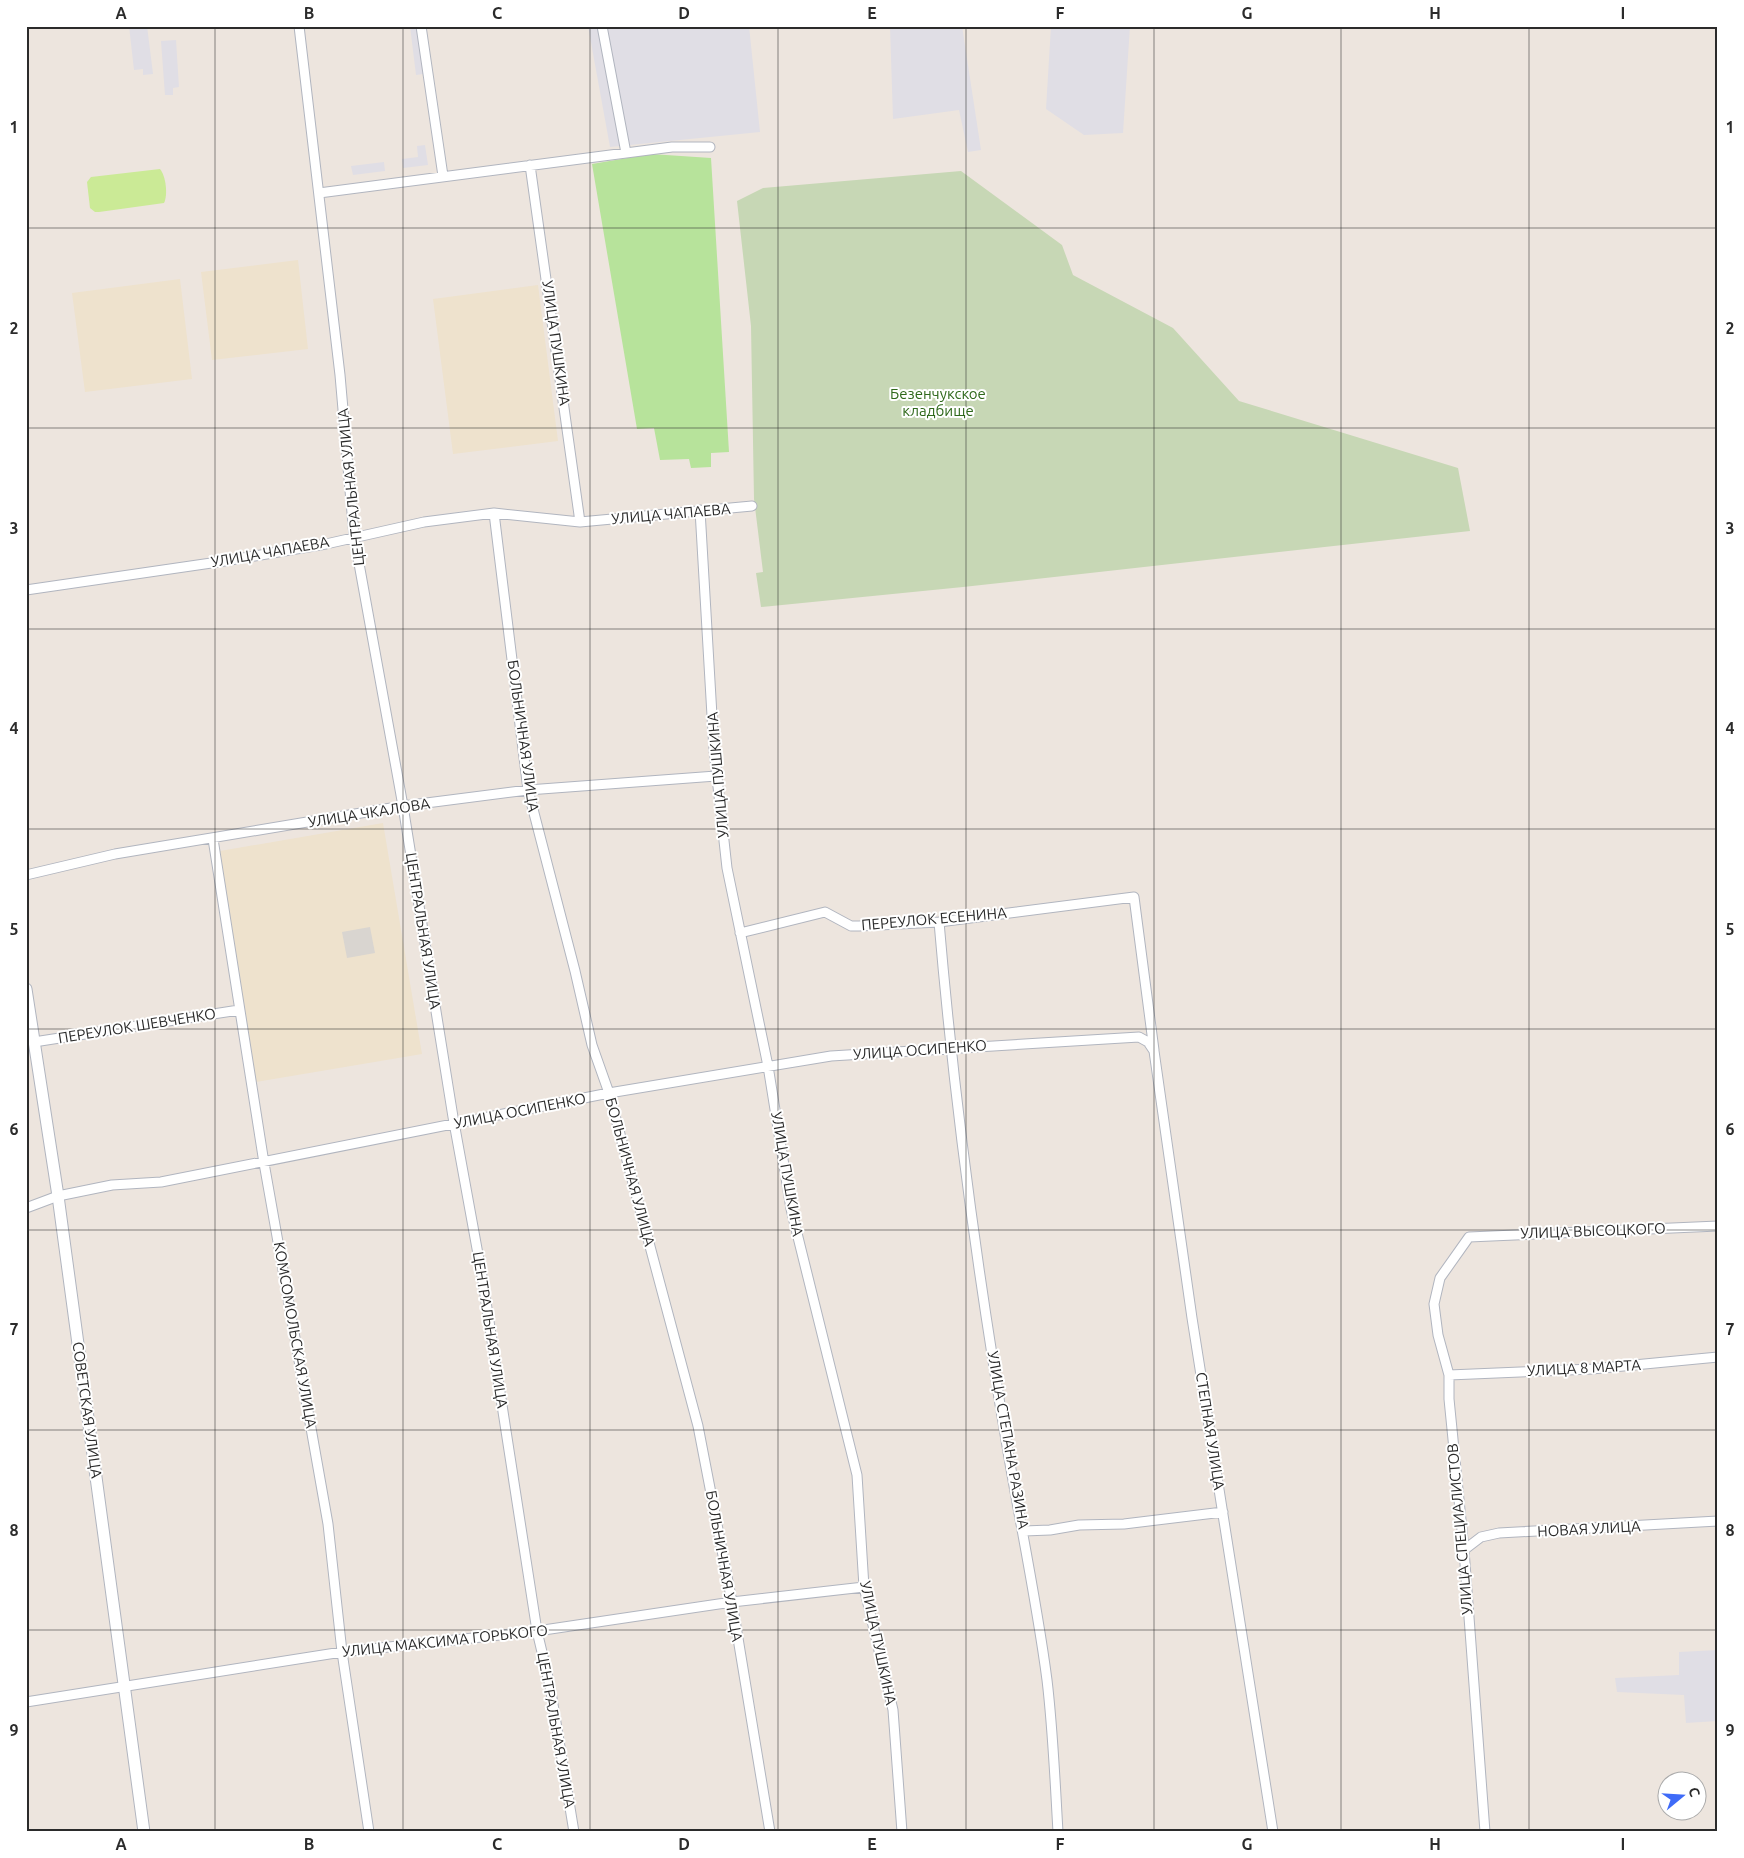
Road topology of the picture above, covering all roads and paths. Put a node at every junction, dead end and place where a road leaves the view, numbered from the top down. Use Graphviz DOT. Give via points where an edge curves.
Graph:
graph roads {
  1 [pos="298,26"];
  2 [pos="421,26"];
  3 [pos="602,26"];
  4 [pos="710,147"];
  5 [pos="626,153"];
  6 [pos="530,165"];
  7 [pos="443,176"];
  8 [pos="319,193"];
  9 [pos="752,506"];
  10 [pos="700,510"];
  11 [pos="494,513"];
  12 [pos="580,522"];
  13 [pos="354,536"];
  14 [pos="26,590"];
  15 [pos="716,776"];
  16 [pos="528,790"];
  17 [pos="403,806"];
  18 [pos="214,839"];
  19 [pos="26,875"];
  20 [pos="1134,896"];
  21 [pos="939,922"];
  22 [pos="740,934"];
  23 [pos="26,989"];
  24 [pos="239,1010"];
  25 [pos="34,1042"];
  26 [pos="949,1048"];
  27 [pos="1154,1051"];
  28 [pos="768,1066"];
  29 [pos="609,1093"];
  30 [pos="454,1124"];
  31 [pos="264,1163"];
  32 [pos="58,1196"];
  33 [pos="26,1208"];
  34 [pos="1718,1226"];
  35 [pos="1469,1237"];
  36 [pos="1718,1357"];
  37 [pos="1449,1374"];
  38 [pos="1223,1512"];
  39 [pos="1718,1521"];
  40 [pos="1024,1531"];
  41 [pos="1464,1550"];
  42 [pos="864,1587"];
  43 [pos="732,1602"];
  44 [pos="537,1631"];
  45 [pos="342,1652"];
  46 [pos="124,1686"];
  47 [pos="26,1702"];
  48 [pos="144,1832"];
  49 [pos="369,1832"];
  50 [pos="574,1832"];
  51 [pos="770,1832"];
  52 [pos="902,1832"];
  53 [pos="1058,1832"];
  54 [pos="1273,1832"];
  55 [pos="1485,1832"];
  1 -- 8 [label="street, ЦЕНТРАЛЬНАЯ УЛИЦА"];
  2 -- 7 [label="street"];
  3 -- 5 [label="street"];
  4 -- 5 [label="street" via="672,147"];
  5 -- 6 [label="street"];
  6 -- 7 [label="street"];
  6 -- 12 [label="street, УЛИЦА ПУШКИНА"];
  7 -- 8 [label="street"];
  8 -- 13 [label="street, ЦЕНТРАЛЬНАЯ УЛИЦА"];
  9 -- 10 [label="street, УЛИЦА ЧАПАЕВА"];
  10 -- 12 [label="street, УЛИЦА ЧАПАЕВА"];
  10 -- 15 [label="street, УЛИЦА ПУШКИНА"];
  11 -- 12 [label="street, УЛИЦА ЧАПАЕВА"];
  11 -- 13 [label="street, УЛИЦА ЧАПАЕВА"];
  11 -- 16 [label="street, БОЛЬНИЧНАЯ УЛИЦА"];
  13 -- 14 [label="street, УЛИЦА ЧАПАЕВА" via="326,544 225,561"];
  13 -- 17 [label="street, ЦЕНТРАЛЬНАЯ УЛИЦА"];
  15 -- 16 [label="street, УЛИЦА ЧКАЛОВА"];
  15 -- 22 [label="street, УЛИЦА ПУШКИНА" via="727,868"];
  16 -- 17 [label="street, УЛИЦА ЧКАЛОВА"];
  16 -- 29 [label="street, БОЛЬНИЧНАЯ УЛИЦА" via="592,1045"];
  17 -- 18 [label="street, УЛИЦА ЧКАЛОВА"];
  17 -- 30 [label="street, ЦЕНТРАЛЬНАЯ УЛИЦА"];
  18 -- 19 [label="street, УЛИЦА ЧКАЛОВА" via="115,854"];
  18 -- 24 [label="street, КОМСОМОЛЬСКАЯ УЛИЦА"];
  20 -- 21 [label="street, ПЕРЕУЛОК ЕСЕНИНА"];
  20 -- 27 [label="street, СТЕПНАЯ УЛИЦА"];
  21 -- 22 [label="street, ПЕРЕУЛОК ЕСЕНИНА" via="850,926 825,912"];
  21 -- 26 [label="street, УЛИЦА СТЕПАНА РАЗИНА"];
  22 -- 28 [label="street, УЛИЦА ПУШКИНА"];
  23 -- 25 [label="street, СОВЕТСКАЯ УЛИЦА"];
  24 -- 25 [label="street, ПЕРЕУЛОК ШЕВЧЕНКО"];
  24 -- 31 [label="street, КОМСОМОЛЬСКАЯ УЛИЦА"];
  25 -- 32 [label="street, СОВЕТСКАЯ УЛИЦА"];
  26 -- 27 [label="street, УЛИЦА ОСИПЕНКО" via="1139,1037"];
  26 -- 28 [label="street, УЛИЦА ОСИПЕНКО" via="831,1056"];
  26 -- 40 [label="street, УЛИЦА СТЕПАНА РАЗИНА" via="991,1345"];
  27 -- 38 [label="street, СТЕПНАЯ УЛИЦА"];
  28 -- 29 [label="street, УЛИЦА ОСИПЕНКО"];
  28 -- 42 [label="street, УЛИЦА ПУШКИНА" via="791,1209 857,1475"];
  29 -- 30 [label="street, УЛИЦА ОСИПЕНКО"];
  29 -- 43 [label="street, БОЛЬНИЧНАЯ УЛИЦА" via="698,1426"];
  30 -- 31 [label="street, УЛИЦА ОСИПЕНКО"];
  30 -- 44 [label="street, ЦЕНТРАЛЬНАЯ УЛИЦА" via="482,1276"];
  31 -- 32 [label="street, УЛИЦА ОСИПЕНКО"];
  31 -- 45 [label="street, КОМСОМОЛЬСКАЯ УЛИЦА" via="328,1524"];
  32 -- 33 [label="street, УЛИЦА ОСИПЕНКО"];
  32 -- 46 [label="street, СОВЕТСКАЯ УЛИЦА"];
  34 -- 35 [label="street, УЛИЦА ВЫСОЦКОГО"];
  35 -- 37 [label="street, УЛИЦА СПЕЦИАЛИСТОВ" via="1440,1278 1434,1304 1438,1335"];
  36 -- 37 [label="street, УЛИЦА 8 МАРТА" via="1602,1368"];
  37 -- 41 [label="street, УЛИЦА СПЕЦИАЛИСТОВ" via="1448,1399"];
  38 -- 40 [label="street" via="1124,1524"];
  38 -- 54 [label="street, СТЕПНАЯ УЛИЦА"];
  39 -- 41 [label="street, НОВАЯ УЛИЦА" via="1499,1533 1481,1537"];
  40 -- 53 [label="street, УЛИЦА СТЕПАНА РАЗИНА" via="1047,1681"];
  41 -- 55 [label="street, УЛИЦА СПЕЦИАЛИСТОВ"];
  42 -- 43 [label="street, УЛИЦА МАКСИМА ГОРЬКОГО"];
  42 -- 52 [label="street, УЛИЦА ПУШКИНА" via="893,1710"];
  43 -- 44 [label="street, УЛИЦА МАКСИМА ГОРЬКОГО"];
  43 -- 51 [label="street, БОЛЬНИЧНАЯ УЛИЦА"];
  44 -- 45 [label="street, УЛИЦА МАКСИМА ГОРЬКОГО"];
  44 -- 50 [label="street, ЦЕНТРАЛЬНАЯ УЛИЦА" via="550,1686"];
  45 -- 46 [label="street, УЛИЦА МАКСИМА ГОРЬКОГО"];
  45 -- 49 [label="street, КОМСОМОЛЬСКАЯ УЛИЦА"];
  46 -- 47 [label="street, УЛИЦА МАКСИМА ГОРЬКОГО"];
  46 -- 48 [label="street, СОВЕТСКАЯ УЛИЦА"];
}
